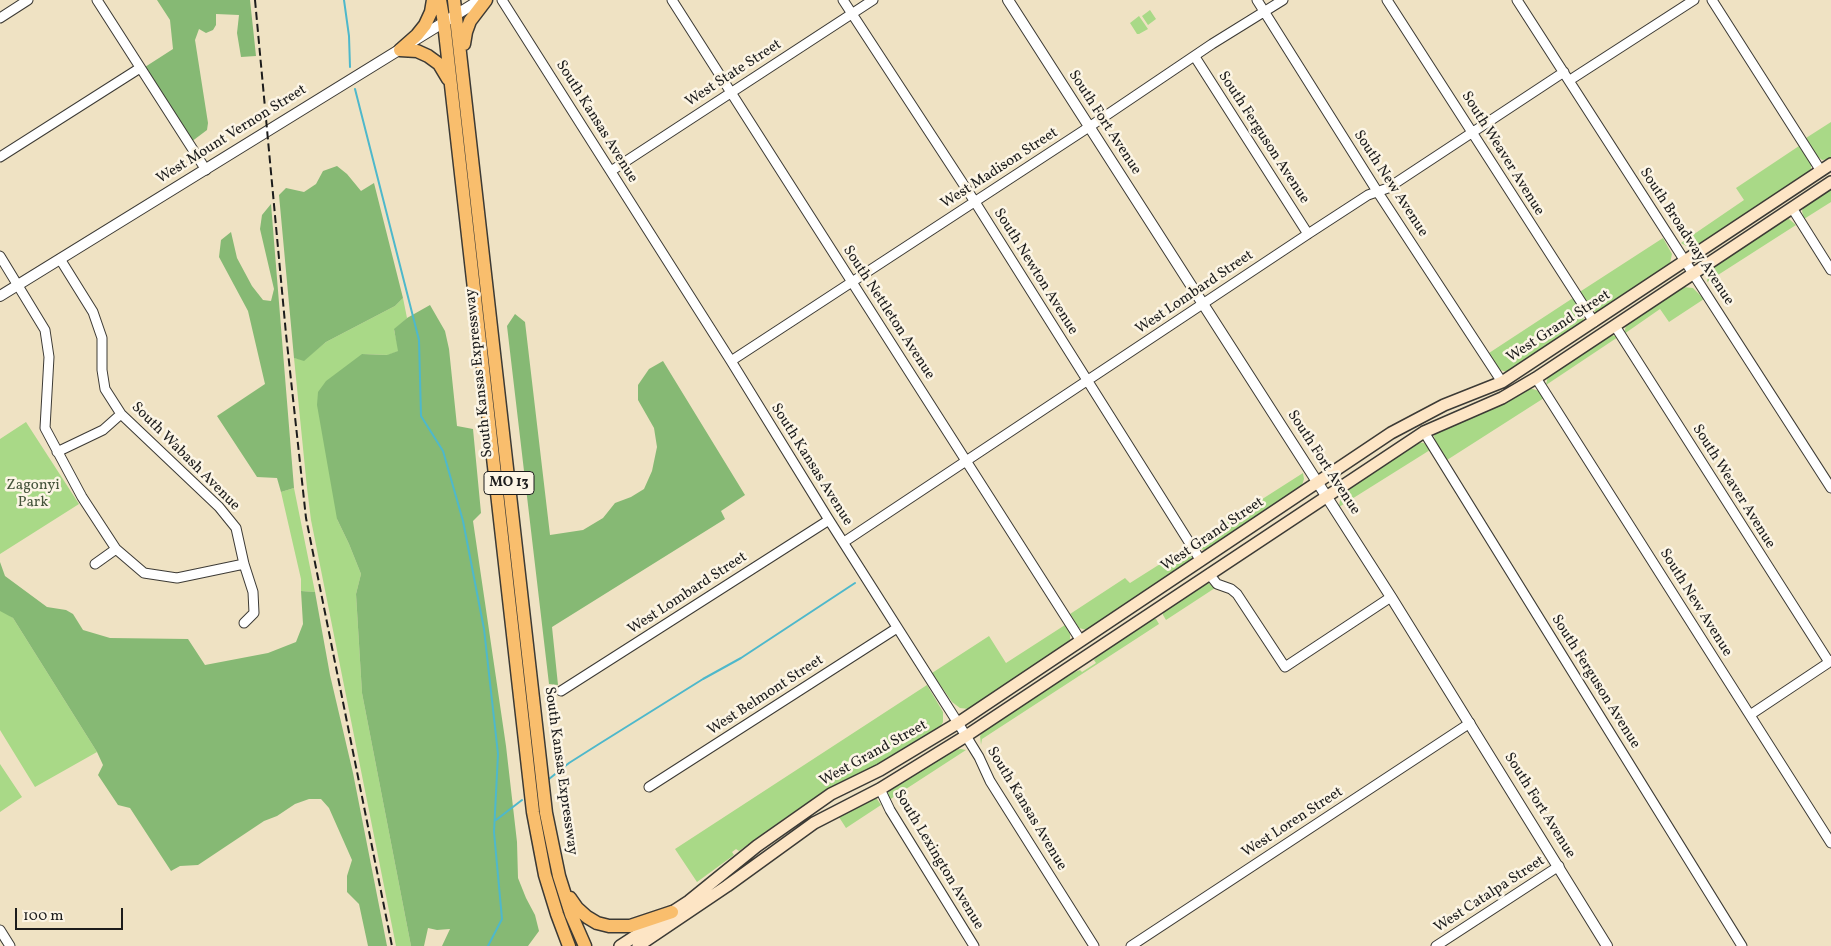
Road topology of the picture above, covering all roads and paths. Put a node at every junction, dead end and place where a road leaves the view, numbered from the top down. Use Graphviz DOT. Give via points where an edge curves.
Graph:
graph roads {
  1 [pos="28,0"];
  2 [pos="98,0"];
  3 [pos="433,0"];
  4 [pos="440,0"];
  5 [pos="454,0"];
  6 [pos="480,0"];
  7 [pos="486,0"];
  8 [pos="502,0"];
  9 [pos="672,0"];
  10 [pos="843,0"];
  11 [pos="873,0"];
  12 [pos="1008,0"];
  13 [pos="1257,0"];
  14 [pos="1283,0"];
  15 [pos="1388,0"];
  16 [pos="1517,0"];
  17 [pos="1694,0"];
  18 [pos="1712,0"];
  19 [pos="1264,11"];
  20 [pos="852,14"];
  21 [pos="456,15"];
  22 [pos="0,18"];
  23 [pos="444,23"];
  24 [pos="400,50"];
  25 [pos="1194,57"];
  26 [pos="140,68"];
  27 [pos="462,69"];
  28 [pos="1567,76"];
  29 [pos="450,82"];
  30 [pos="731,93"];
  31 [pos="1089,127"];
  32 [pos="1472,132"];
  33 [pos="0,157"];
  34 [pos="1831,164"];
  35 [pos="206,170"];
  36 [pos="1821,171"];
  37 [pos="611,172"];
  38 [pos="1831,182"];
  39 [pos="1378,191"];
  40 [pos="975,202"];
  41 [pos="1792,208"];
  42 [pos="1308,234"];
  43 [pos="0,256"];
  44 [pos="60,259"];
  45 [pos="1685,261"];
  46 [pos="1831,270"];
  47 [pos="1693,273"];
  48 [pos="852,282"];
  49 [pos="17,286"];
  50 [pos="0,296"];
  51 [pos="1202,305"];
  52 [pos="1594,322"];
  53 [pos="1615,326"];
  54 [pos="731,361"];
  55 [pos="1536,378"];
  56 [pos="1088,382"];
  57 [pos="1502,382"];
  58 [pos="121,414"];
  59 [pos="1424,432"];
  60 [pos="57,452"];
  61 [pos="967,462"];
  62 [pos="1318,483"];
  63 [pos="1831,488"];
  64 [pos="1326,496"];
  65 [pos="829,520"];
  66 [pos="844,542"];
  67 [pos="116,549"];
  68 [pos="1202,561"];
  69 [pos="95,564"];
  70 [pos="244,564"];
  71 [pos="1210,574"];
  72 [pos="1391,597"];
  73 [pos="244,623"];
  74 [pos="897,628"];
  75 [pos="1081,641"];
  76 [pos="1830,662"];
  77 [pos="561,691"];
  78 [pos="1750,714"];
  79 [pos="958,723"];
  80 [pos="1470,723"];
  81 [pos="966,736"];
  82 [pos="649,787"];
  83 [pos="880,789"];
  84 [pos="1831,843"];
  85 [pos="1559,866"];
  86 [pos="559,876"];
  87 [pos="548,888"];
  88 [pos="672,912"];
  89 [pos="0,930"];
  90 [pos="10,946"];
  91 [pos="561,946"];
  92 [pos="570,946"];
  93 [pos="585,946"];
  94 [pos="620,946"];
  95 [pos="638,946"];
  96 [pos="974,946"];
  97 [pos="1094,946"];
  98 [pos="1131,946"];
  99 [pos="1436,946"];
  100 [pos="1607,946"];
  101 [pos="1742,946"];
  1 -- 22 [label="street"];
  2 -- 26 [label="street"];
  3 -- 24 [label="main road" via="425,25"];
  4 -- 23 [label="main road, South Kansas Expressway / MO 13"];
  5 -- 21 [label="main road, South Kansas Expressway / MO 13"];
  6 -- 21 [label="street, West Mount Vernon Street"];
  7 -- 27 [label="main road" via="468,27"];
  8 -- 37 [label="street, South Kansas Avenue"];
  9 -- 30 [label="street, South Nettleton Avenue"];
  10 -- 20 [label="street, South Newton Avenue"];
  11 -- 20 [label="street, West State Street"];
  12 -- 31 [label="street, South Fort Avenue"];
  13 -- 19 [label="street, South New Avenue"];
  14 -- 19 [label="street, West Madison Street"];
  15 -- 32 [label="street, South Weaver Avenue"];
  16 -- 28 [label="street, South Broadway Avenue"];
  17 -- 28 [label="street, West Lombard Street"];
  18 -- 36 [label="street"];
  19 -- 25 [label="street, West Madison Street"];
  19 -- 39 [label="street, South New Avenue"];
  20 -- 30 [label="street, West State Street"];
  20 -- 40 [label="street, South Newton Avenue"];
  21 -- 23 [label="street, West Mount Vernon Street"];
  21 -- 27 [label="main road, South Kansas Expressway / MO 13"];
  23 -- 24 [label="street, West Mount Vernon Street"];
  23 -- 29 [label="main road, South Kansas Expressway / MO 13"];
  24 -- 29 [label="main road" via="417,51 433,59"];
  24 -- 35 [label="street, West Mount Vernon Street"];
  25 -- 31 [label="street, West Madison Street"];
  25 -- 42 [label="street, South Ferguson Avenue"];
  26 -- 33 [label="street"];
  26 -- 35 [label="street"];
  27 -- 86 [label="main road, South Kansas Expressway / MO 13" via="545,800"];
  28 -- 32 [label="street, West Lombard Street"];
  28 -- 45 [label="street, South Broadway Avenue"];
  29 -- 87 [label="main road, South Kansas Expressway / MO 13" via="532,812"];
  30 -- 37 [label="street, West State Street"];
  30 -- 48 [label="street, South Nettleton Avenue"];
  31 -- 40 [label="street, West Madison Street"];
  31 -- 51 [label="street, South Fort Avenue"];
  32 -- 39 [label="street, West Lombard Street" via="1388,188"];
  32 -- 52 [label="street, South Weaver Avenue"];
  34 -- 36 [label="main road, West Grand Street"];
  35 -- 44 [label="street, West Mount Vernon Street"];
  36 -- 45 [label="main road, West Grand Street"];
  37 -- 54 [label="street, South Kansas Avenue"];
  38 -- 41 [label="main road, West Grand Street"];
  39 -- 42 [label="street, West Lombard Street"];
  39 -- 57 [label="street, South New Avenue"];
  40 -- 48 [label="street, West Madison Street"];
  40 -- 56 [label="street, South Newton Avenue"];
  41 -- 46 [label="street"];
  41 -- 47 [label="main road, West Grand Street"];
  42 -- 51 [label="street, West Lombard Street"];
  43 -- 49 [label="street"];
  44 -- 49 [label="street, West Mount Vernon Street"];
  44 -- 58 [label="street, South Wabash Avenue" via="93,312 102,338 105,389"];
  45 -- 47 [label="street, South Broadway Avenue"];
  45 -- 52 [label="main road, West Grand Street"];
  47 -- 53 [label="main road, West Grand Street"];
  47 -- 63 [label="street, South Broadway Avenue"];
  48 -- 54 [label="street, West Madison Street"];
  48 -- 61 [label="street, South Nettleton Avenue"];
  49 -- 50 [label="street, West Mount Vernon Street"];
  49 -- 60 [label="street" via="45,330 49,357 45,428"];
  51 -- 56 [label="street, West Lombard Street"];
  51 -- 62 [label="street, South Fort Avenue"];
  52 -- 57 [label="main road, West Grand Street"];
  53 -- 55 [label="main road, West Grand Street"];
  53 -- 76 [label="street, South Weaver Avenue"];
  54 -- 65 [label="street, South Kansas Avenue"];
  55 -- 59 [label="main road, West Grand Street" via="1502,398"];
  55 -- 78 [label="street, South New Avenue"];
  56 -- 61 [label="street, West Lombard Street"];
  56 -- 68 [label="street, South Newton Avenue"];
  57 -- 62 [label="main road, West Grand Street" via="1444,405 1391,433"];
  58 -- 60 [label="street" via="103,430"];
  58 -- 70 [label="street, South Wabash Avenue" via="219,507 236,528"];
  59 -- 64 [label="main road, West Grand Street"];
  59 -- 101 [label="street, South Ferguson Avenue"];
  60 -- 67 [label="street"];
  61 -- 66 [label="street, West Lombard Street"];
  61 -- 75 [label="street, South Nettleton Avenue"];
  62 -- 64 [label="street, South Fort Avenue"];
  62 -- 68 [label="main road, West Grand Street"];
  64 -- 71 [label="main road, West Grand Street"];
  64 -- 72 [label="street, South Fort Avenue"];
  65 -- 66 [label="street, South Kansas Avenue"];
  65 -- 77 [label="street, West Lombard Street"];
  66 -- 74 [label="street, South Kansas Avenue"];
  67 -- 69 [label="street"];
  67 -- 70 [label="street" via="144,573 177,578"];
  68 -- 75 [label="main road, West Grand Street"];
  70 -- 73 [label="street, South Wabash Avenue" via="253,592 254,613"];
  71 -- 72 [label="street" via="1217,584 1237,594 1285,667"];
  71 -- 81 [label="main road, West Grand Street"];
  72 -- 80 [label="street, South Fort Avenue"];
  74 -- 79 [label="street, South Kansas Avenue"];
  74 -- 82 [label="street, West Belmont Street"];
  75 -- 79 [label="main road, West Grand Street"];
  76 -- 78 [label="street"];
  78 -- 84 [label="street, South New Avenue"];
  79 -- 81 [label="street, South Kansas Avenue"];
  79 -- 88 [label="main road, West Grand Street" via="880,770 831,794"];
  80 -- 85 [label="street, South Fort Avenue"];
  80 -- 98 [label="street, West Loren Street"];
  81 -- 83 [label="main road, West Grand Street"];
  81 -- 97 [label="street, South Kansas Avenue" via="995,789"];
  83 -- 95 [label="main road, West Grand Street" via="814,823"];
  83 -- 96 [label="street, South Lexington Avenue"];
  85 -- 99 [label="street, West Catalpa Street"];
  85 -- 100 [label="street, South Fort Avenue"];
  86 -- 88 [label="main road" via="577,908 604,925 630,926"];
  86 -- 93 [label="main road, South Kansas Expressway / MO 13"];
  87 -- 91 [label="main road" via="549,910"];
  87 -- 92 [label="main road, South Kansas Expressway / MO 13"];
  88 -- 94 [label="main road, West Grand Street"];
  89 -- 90 [label="street"];
}
